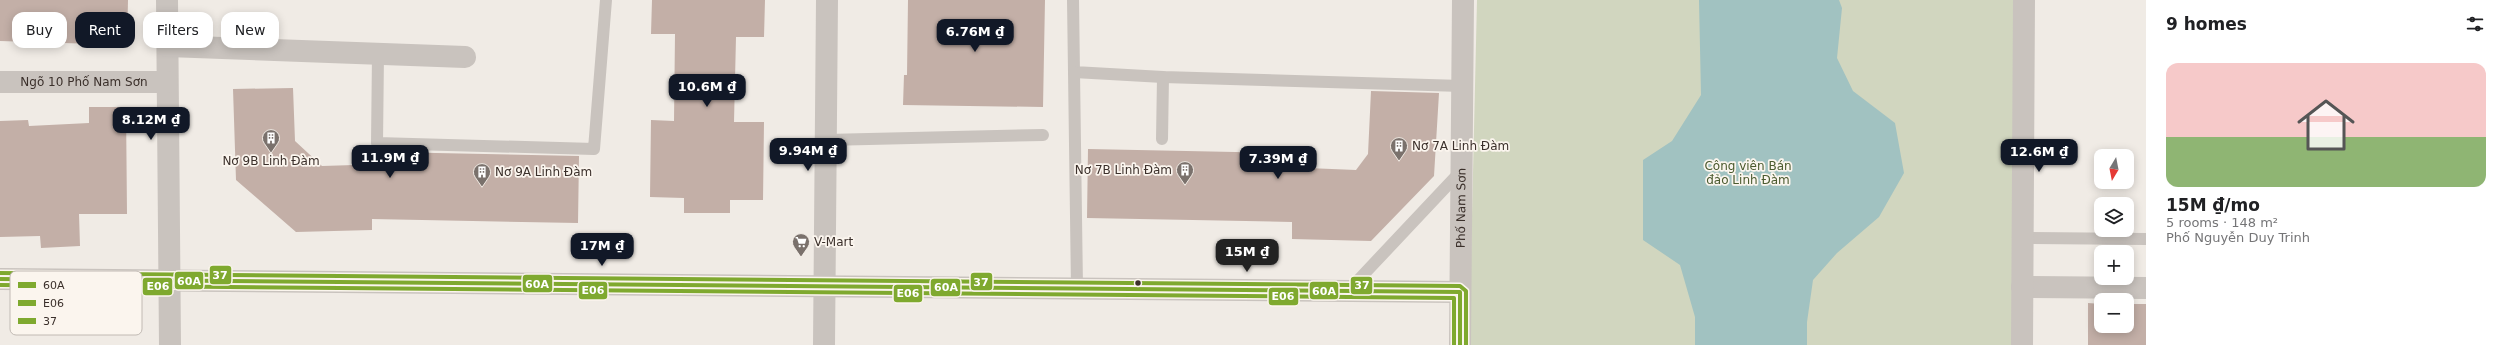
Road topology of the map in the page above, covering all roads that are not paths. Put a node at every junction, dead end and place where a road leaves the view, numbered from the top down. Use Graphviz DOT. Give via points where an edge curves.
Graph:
graph roads {
  1 [pos="167,0"];
  2 [pos="606,0"];
  3 [pos="827,0"];
  4 [pos="1073,0"];
  5 [pos="1463,0"];
  6 [pos="2024,0"];
  7 [pos="167,12"];
  8 [pos="168,48"];
  9 [pos="213,48"];
  10 [pos="378,54"];
  11 [pos="465,57"];
  12 [pos="1074,72"];
  13 [pos="1163,77"];
  14 [pos="0,82"];
  15 [pos="167,82"];
  16 [pos="1462,86"];
  17 [pos="1043,135"];
  18 [pos="1162,139"];
  19 [pos="826,140"];
  20 [pos="1461,171"];
  21 [pos="2022,238"];
  22 [pos="2146,239"];
  23 [pos="0,279"];
  24 [pos="10,279"];
  25 [pos="142,281"];
  26 [pos="170,281"];
  27 [pos="824,286"];
  28 [pos="2022,287"];
  29 [pos="1076,288"];
  30 [pos="2146,288"];
  31 [pos="1348,291"];
  32 [pos="1460,292"];
  33 [pos="170,345"];
  34 [pos="824,345"];
  35 [pos="1460,345"];
  36 [pos="2022,345"];
  1 -- 7 [label="street"];
  2 -- 10 [label="lane" via="594,150 377,143"];
  3 -- 19 [label="street"];
  4 -- 12 [label="lane"];
  5 -- 16 [label="street, Phố Nam Sơn"];
  6 -- 21 [label="street"];
  8 -- 15 [label="street"];
  9 -- 10 [label="street"];
  10 -- 11 [label="street"];
  12 -- 13 [label="lane"];
  12 -- 29 [label="lane"];
  13 -- 16 [label="lane"];
  13 -- 18 [label="lane"];
  14 -- 15 [label="street, Ngõ 10 Phố Nam Sơn"];
  15 -- 26 [label="street"];
  16 -- 20 [label="street, Phố Nam Sơn"];
  17 -- 19 [label="lane"];
  19 -- 27 [label="street"];
  20 -- 31 [label="lane"];
  20 -- 32 [label="street, Phố Nam Sơn"];
  21 -- 22 [label="lane"];
  21 -- 28 [label="street"];
  23 -- 24 [label="street"];
  25 -- 26 [label="street"];
  26 -- 27 [label="street"];
  26 -- 33 [label="street"];
  27 -- 29 [label="street"];
  27 -- 34 [label="street"];
  28 -- 30 [label="street"];
  28 -- 36 [label="street"];
  29 -- 31 [label="street"];
  31 -- 32 [label="street"];
  32 -- 35 [label="street, Phố Nam Sơn"];
}
